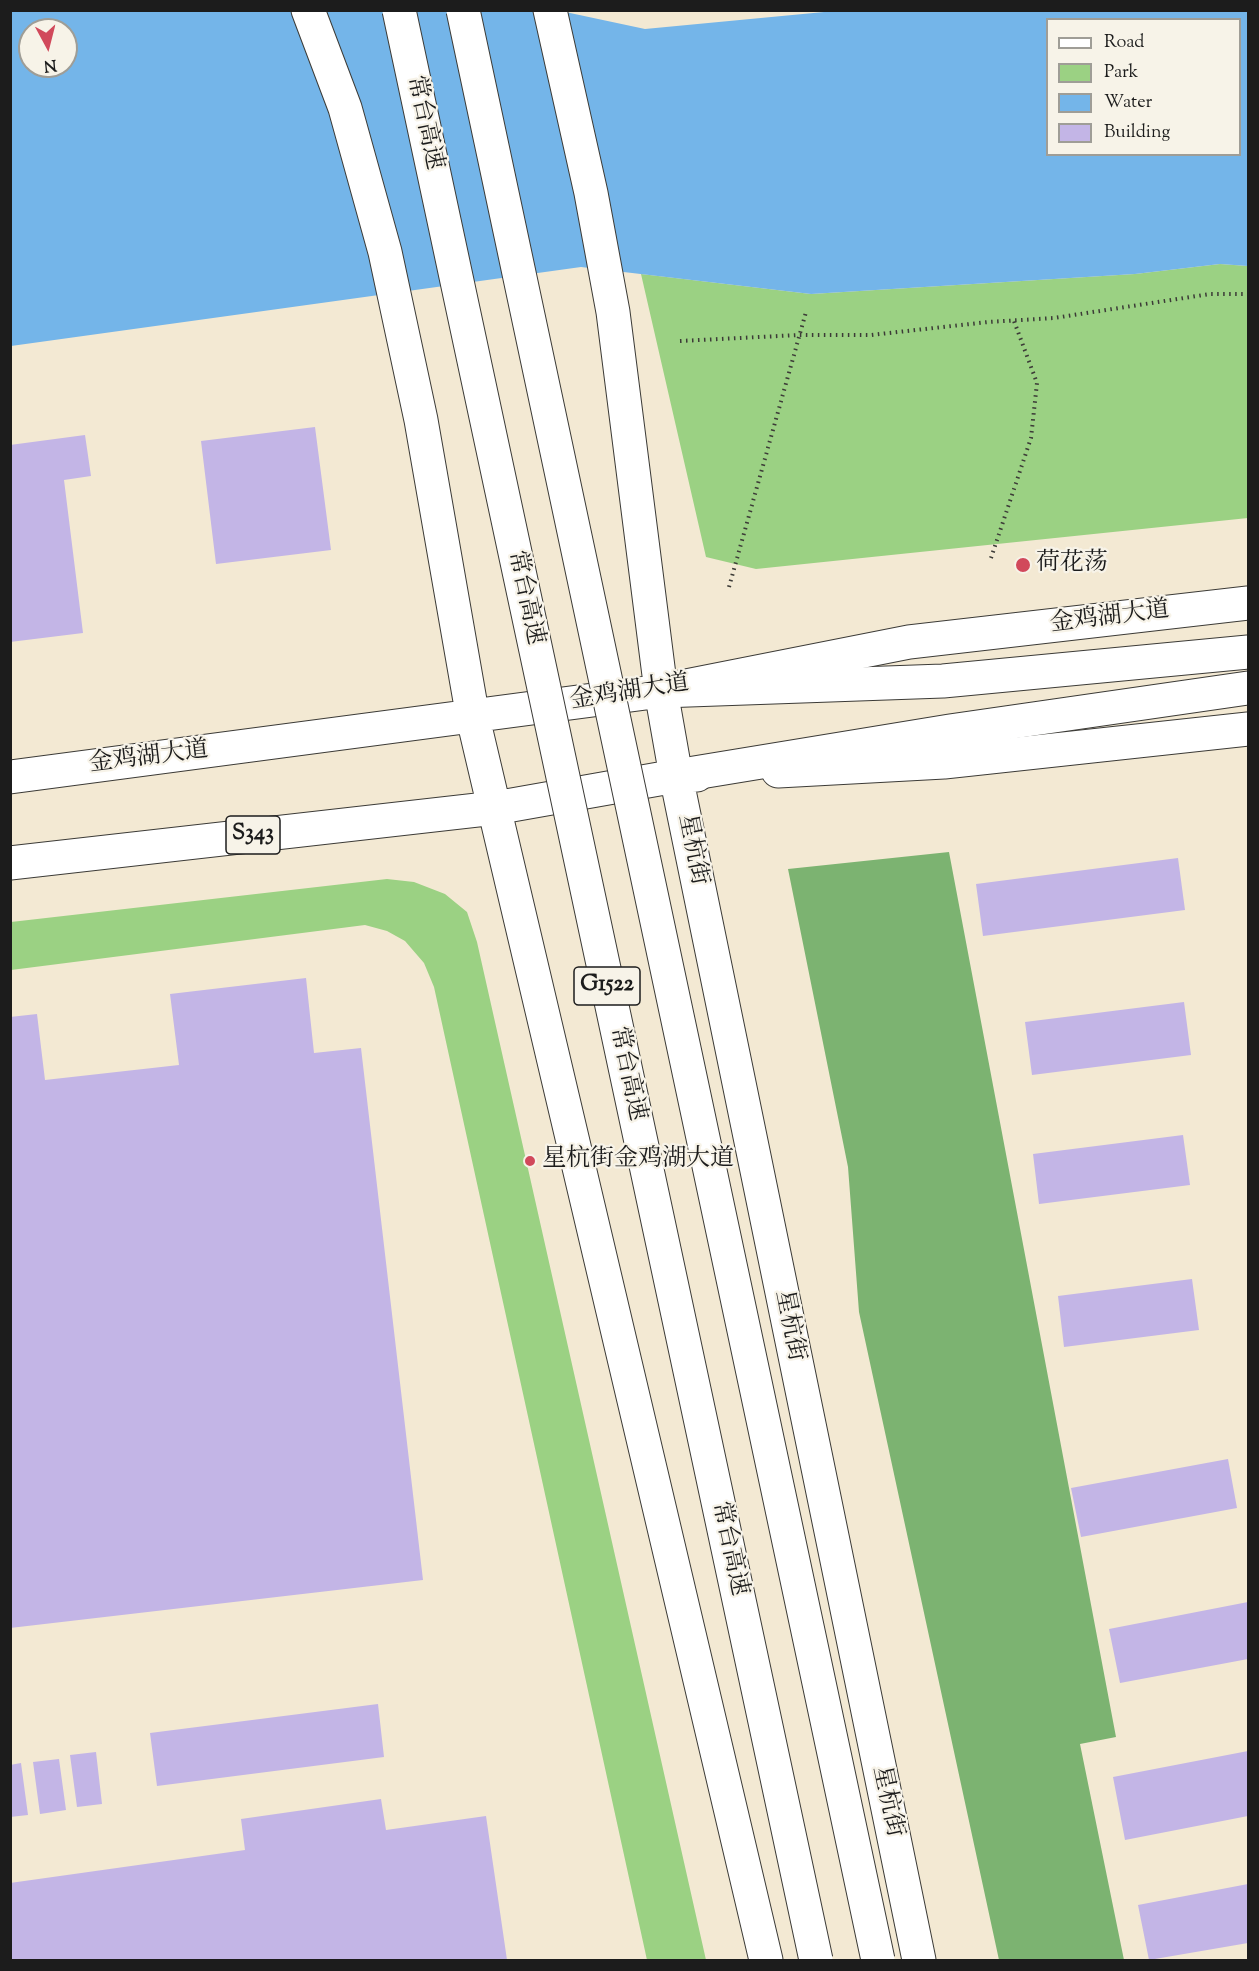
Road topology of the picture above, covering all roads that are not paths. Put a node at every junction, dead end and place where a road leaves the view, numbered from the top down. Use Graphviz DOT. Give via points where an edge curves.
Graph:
graph roads {
  1 [pos="308,10"];
  2 [pos="399,10"];
  3 [pos="463,10"];
  4 [pos="550,10"];
  5 [pos="1248,603"];
  6 [pos="1247,652"];
  7 [pos="1248,688"];
  8 [pos="662,691"];
  9 [pos="473,718"];
  10 [pos="1248,729"];
  11 [pos="676,776"];
  12 [pos="10,777"];
  13 [pos="495,808"];
  14 [pos="10,863"];
  15 [pos="766,1960"];
  16 [pos="816,1960"];
  17 [pos="878,1960"];
  18 [pos="919,1960"];
  1 -- 9 [label="main road" via="345,108 386,252 421,420"];
  2 -- 16 [label="main road, 常台高速 / G1522, bridge"];
  3 -- 17 [label="main road, G1522, bridge"];
  4 -- 8 [label="main road, 星杭街" via="613,312"];
  5 -- 8 [label="main road, 金鸡湖大道" via="909,642"];
  6 -- 8 [label="main road" via="943,681"];
  7 -- 11 [label="main road"];
  8 -- 9 [label="main road, 金鸡湖大道"];
  8 -- 11 [label="main road, 星杭街"];
  9 -- 12 [label="main road, 金鸡湖大道"];
  9 -- 13 [label="main road"];
  10 -- 11 [label="main road" via="944,762"];
  11 -- 13 [label="main road"];
  11 -- 18 [label="main road, 星杭街"];
  13 -- 14 [label="main road, S343"];
  13 -- 15 [label="main road"];
}
